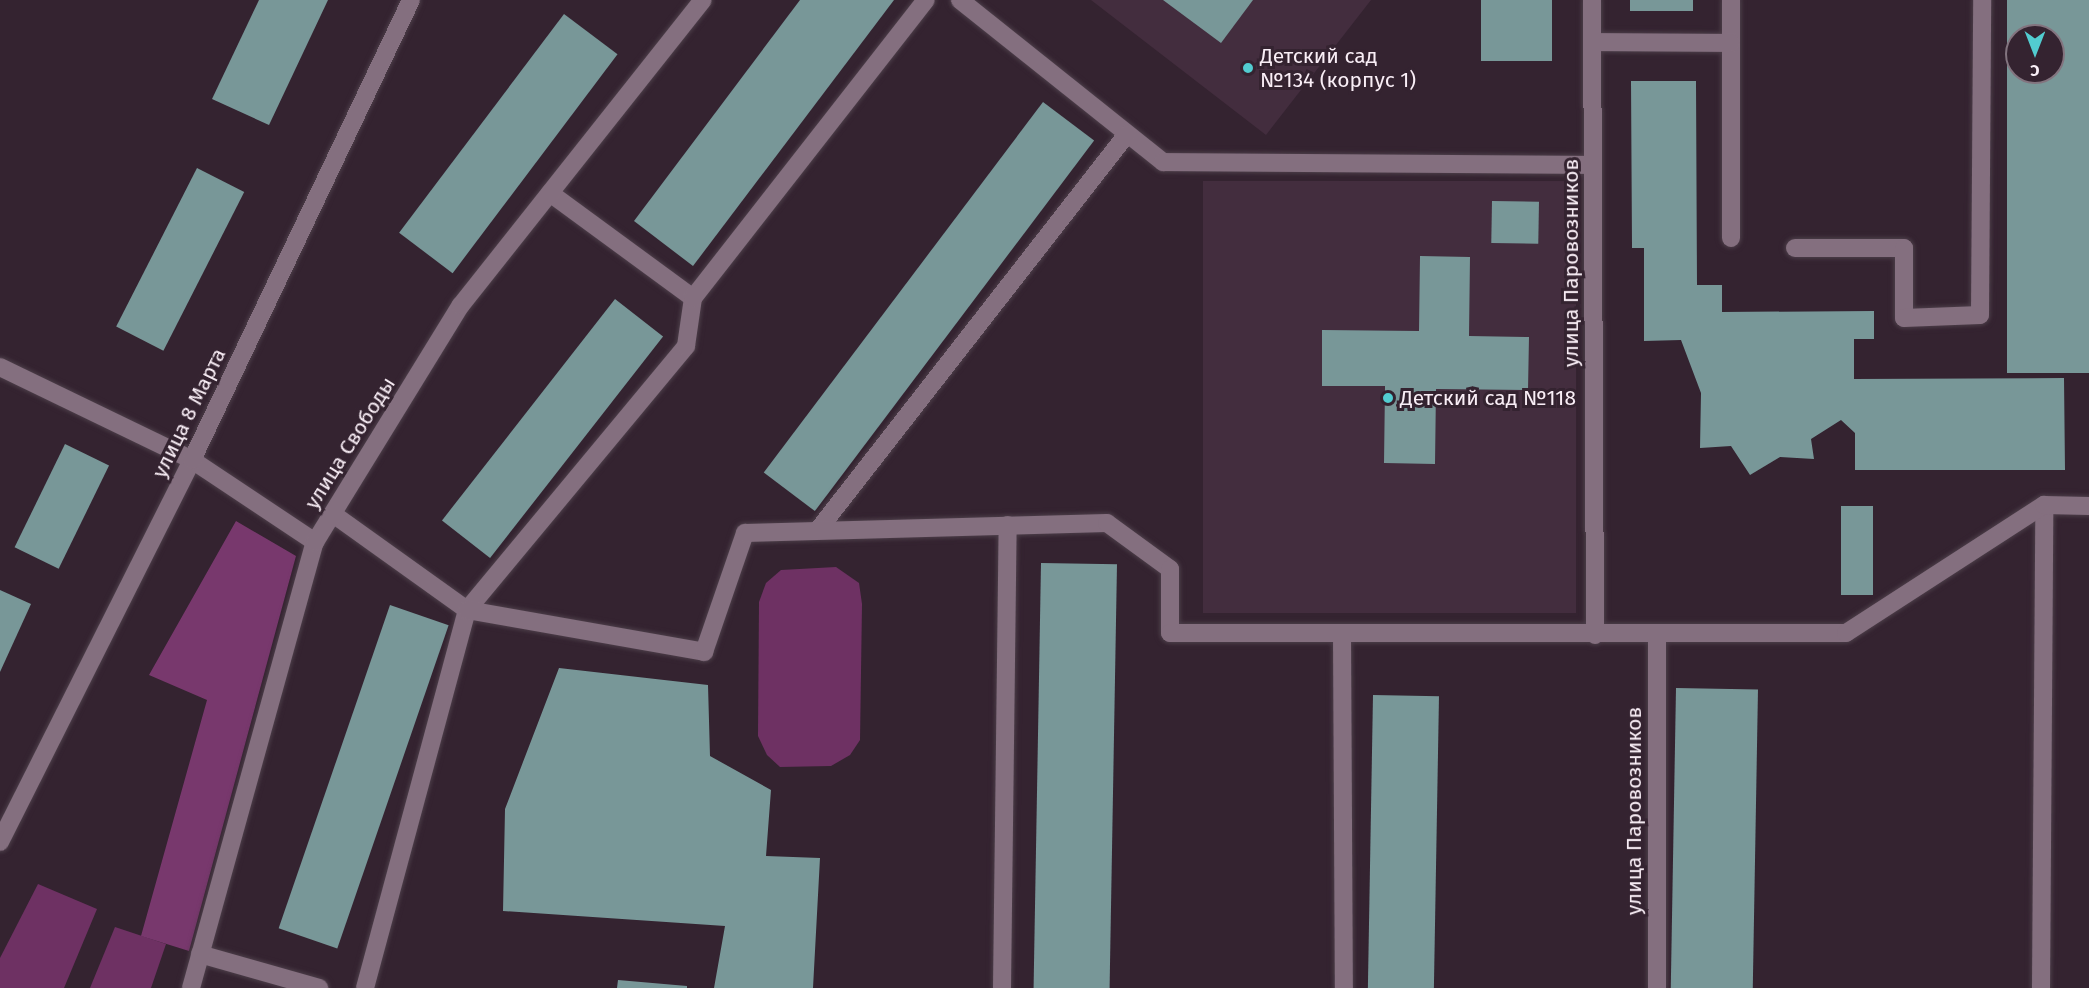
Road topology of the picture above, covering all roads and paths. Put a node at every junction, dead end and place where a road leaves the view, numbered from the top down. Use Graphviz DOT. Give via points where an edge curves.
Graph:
graph roads {
  1 [pos="411,0"];
  2 [pos="703,0"];
  3 [pos="926,0"];
  4 [pos="960,0"];
  5 [pos="1592,0"];
  6 [pos="1731,0"];
  7 [pos="1982,0"];
  8 [pos="1592,42"];
  9 [pos="1731,43"];
  10 [pos="1127,134"];
  11 [pos="1593,165"];
  12 [pos="550,193"];
  13 [pos="1731,238"];
  14 [pos="1795,248"];
  15 [pos="693,298"];
  16 [pos="0,367"];
  17 [pos="192,460"];
  18 [pos="2044,505"];
  19 [pos="2089,506"];
  20 [pos="333,514"];
  21 [pos="1008,525"];
  22 [pos="818,530"];
  23 [pos="315,542"];
  24 [pos="467,610"];
  25 [pos="1342,633"];
  26 [pos="1656,634"];
  27 [pos="1595,635"];
  28 [pos="0,842"];
  29 [pos="200,954"];
  30 [pos="191,988"];
  31 [pos="319,988"];
  32 [pos="365,988"];
  33 [pos="1002,988"];
  34 [pos="1344,988"];
  35 [pos="1656,988"];
  36 [pos="2041,988"];
  1 -- 17 [label="street, улица 8 Марта"];
  2 -- 12 [label="street, улица Свободы"];
  3 -- 15 [label="street"];
  4 -- 10 [label="street"];
  5 -- 8 [label="street, улица Паровозников"];
  6 -- 9 [label="street"];
  7 -- 14 [label="street" via="1980,315 1905,318 1905,248"];
  8 -- 9 [label="street"];
  8 -- 11 [label="street, улица Паровозников"];
  9 -- 13 [label="street"];
  10 -- 11 [label="street" via="1163,162"];
  10 -- 22 [label="street"];
  11 -- 27 [label="street, улица Паровозников"];
  12 -- 15 [label="street"];
  12 -- 20 [label="street, улица Свободы" via="461,305"];
  15 -- 24 [label="street" via="686,346"];
  16 -- 17 [label="street"];
  17 -- 23 [label="street"];
  17 -- 28 [label="street, улица 8 Марта"];
  18 -- 19 [label="street"];
  18 -- 26 [label="street" via="1846,633"];
  18 -- 36 [label="street"];
  20 -- 23 [label="street, улица Свободы"];
  20 -- 24 [label="street"];
  21 -- 22 [label="street"];
  21 -- 25 [label="street" via="1107,522 1170,569 1170,633"];
  21 -- 33 [label="street"];
  22 -- 24 [label="street" via="745,532 704,652"];
  23 -- 29 [label="street, улица Свободы"];
  24 -- 32 [label="street"];
  25 -- 27 [label="street"];
  25 -- 34 [label="street"];
  26 -- 27 [label="street"];
  26 -- 35 [label="street, улица Паровозников"];
  29 -- 30 [label="street, улица Свободы"];
  29 -- 31 [label="street"];
}
